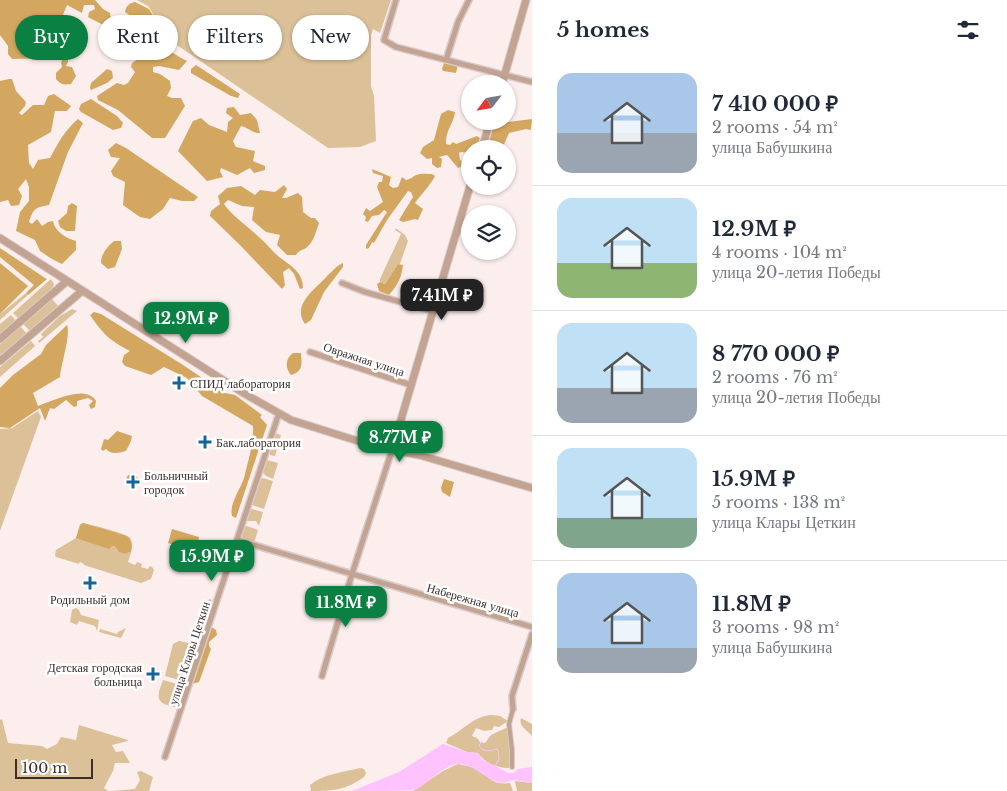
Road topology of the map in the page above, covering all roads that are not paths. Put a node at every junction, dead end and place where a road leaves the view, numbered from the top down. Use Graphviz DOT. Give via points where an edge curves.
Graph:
graph roads {
  1 [pos="396,0"];
  2 [pos="469,0"];
  3 [pos="526,0"];
  4 [pos="446,60"];
  5 [pos="504,75"];
  6 [pos="516,78"];
  7 [pos="532,82"];
  8 [pos="467,195"];
  9 [pos="0,238"];
  10 [pos="67,281"];
  11 [pos="342,284"];
  12 [pos="82,292"];
  13 [pos="433,311"];
  14 [pos="0,338"];
  15 [pos="310,352"];
  16 [pos="0,361"];
  17 [pos="411,385"];
  18 [pos="279,413"];
  19 [pos="392,450"];
  20 [pos="532,488"];
  21 [pos="237,540"];
  22 [pos="352,574"];
  23 [pos="532,627"];
  24 [pos="532,634"];
  25 [pos="322,676"];
  26 [pos="513,709"];
  27 [pos="165,757"];
  28 [pos="512,767"];
  1 -- 4 [label="street" via="384,40 410,52"];
  2 -- 4 [label="street"];
  3 -- 5 [label="street"];
  4 -- 5 [label="street"];
  6 -- 7 [label="street"];
  8 -- 13 [label="street"];
  9 -- 10 [label="street"];
  10 -- 12 [label="street"];
  10 -- 14 [label="street"];
  11 -- 13 [label="street"];
  12 -- 16 [label="street"];
  12 -- 18 [label="street"];
  13 -- 17 [label="street"];
  15 -- 17 [label="street, Овражная улица"];
  17 -- 19 [label="street"];
  18 -- 19 [label="street" via="296,422"];
  18 -- 21 [label="street, улица Клары Цеткин"];
  19 -- 20 [label="street"];
  19 -- 22 [label="street"];
  21 -- 22 [label="street, Набережная улица"];
  21 -- 27 [label="street, улица Клары Цеткин"];
  22 -- 23 [label="street, Набережная улица"];
  22 -- 25 [label="street"];
  24 -- 26 [label="street" via="512,696"];
  26 -- 28 [label="street" via="509,724"];
}
